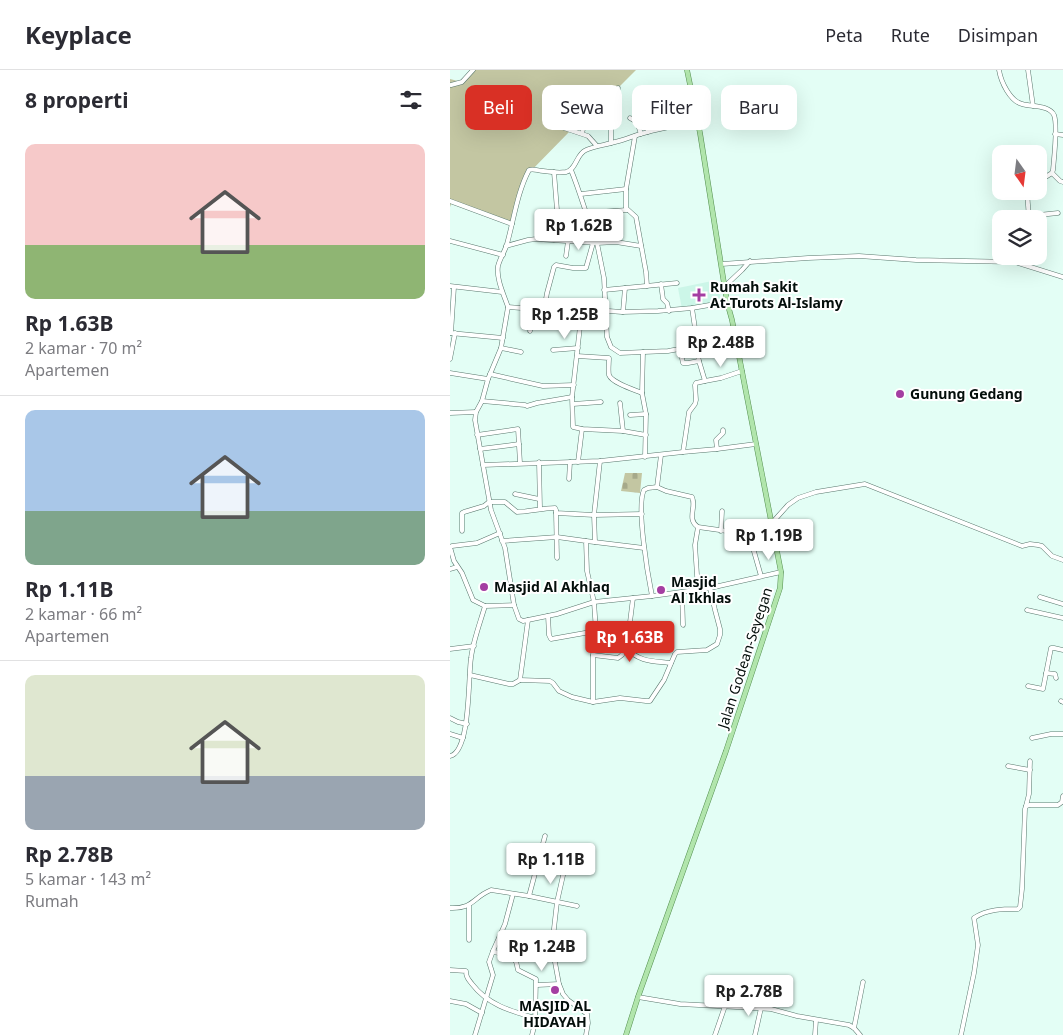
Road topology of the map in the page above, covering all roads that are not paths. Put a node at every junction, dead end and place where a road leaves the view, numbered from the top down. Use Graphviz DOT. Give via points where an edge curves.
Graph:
graph roads {
  1 [pos="473,70"];
  2 [pos="687,70"];
  3 [pos="999,70"];
  4 [pos="1028,70"];
  5 [pos="451,85"];
  6 [pos="690,85"];
  7 [pos="1033,106"];
  8 [pos="630,118"];
  9 [pos="572,130"];
  10 [pos="583,130"];
  11 [pos="611,130"];
  12 [pos="658,130"];
  13 [pos="699,130"];
  14 [pos="648,132"];
  15 [pos="582,133"];
  16 [pos="641,134"];
  17 [pos="1055,134"];
  18 [pos="1063,135"];
  19 [pos="635,136"];
  20 [pos="611,143"];
  21 [pos="597,146"];
  22 [pos="571,170"];
  23 [pos="554,172"];
  24 [pos="1052,173"];
  25 [pos="1048,175"];
  26 [pos="1063,182"];
  27 [pos="626,189"];
  28 [pos="581,194"];
  29 [pos="450,202"];
  30 [pos="627,210"];
  31 [pos="586,213"];
  32 [pos="1058,213"];
  33 [pos="1047,215"];
  34 [pos="512,224"];
  35 [pos="554,240"];
  36 [pos="450,241"];
  37 [pos="568,241"];
  38 [pos="595,243"];
  39 [pos="506,246"];
  40 [pos="641,246"];
  41 [pos="503,255"];
  42 [pos="566,256"];
  43 [pos="750,261"];
  44 [pos="992,262"];
  45 [pos="722,264"];
  46 [pos="1025,265"];
  47 [pos="1063,277"];
  48 [pos="677,283"];
  49 [pos="661,284"];
  50 [pos="452,286"];
  51 [pos="648,286"];
  52 [pos="725,286"];
  53 [pos="625,288"];
  54 [pos="604,290"];
  55 [pos="502,292"];
  56 [pos="727,302"];
  57 [pos="508,307"];
  58 [pos="692,308"];
  59 [pos="536,309"];
  60 [pos="582,309"];
  61 [pos="544,310"];
  62 [pos="606,311"];
  63 [pos="669,311"];
  64 [pos="623,312"];
  65 [pos="530,330"];
  66 [pos="452,333"];
  67 [pos="503,338"];
  68 [pos="696,346"];
  69 [pos="501,348"];
  70 [pos="578,348"];
  71 [pos="613,349"];
  72 [pos="680,349"];
  73 [pos="553,350"];
  74 [pos="521,352"];
  75 [pos="643,352"];
  76 [pos="577,356"];
  77 [pos="609,358"];
  78 [pos="450,359"];
  79 [pos="699,361"];
  80 [pos="742,371"];
  81 [pos="450,373"];
  82 [pos="490,374"];
  83 [pos="488,379"];
  84 [pos="705,381"];
  85 [pos="574,385"];
  86 [pos="642,393"];
  87 [pos="572,397"];
  88 [pos="482,401"];
  89 [pos="601,402"];
  90 [pos="573,404"];
  91 [pos="620,404"];
  92 [pos="476,412"];
  93 [pos="450,413"];
  94 [pos="630,414"];
  95 [pos="646,414"];
  96 [pos="582,429"];
  97 [pos="723,430"];
  98 [pos="623,431"];
  99 [pos="646,435"];
  100 [pos="477,436"];
  101 [pos="520,444"];
  102 [pos="756,444"];
  103 [pos="480,449"];
  104 [pos="717,449"];
  105 [pos="683,452"];
  106 [pos="661,455"];
  107 [pos="645,457"];
  108 [pos="600,461"];
  109 [pos="539,462"];
  110 [pos="570,462"];
  111 [pos="578,462"];
  112 [pos="520,463"];
  113 [pos="483,465"];
  114 [pos="568,479"];
  115 [pos="657,487"];
  116 [pos="515,494"];
  117 [pos="540,499"];
  118 [pos="490,502"];
  119 [pos="540,508"];
  120 [pos="722,511"];
  121 [pos="556,513"];
  122 [pos="642,514"];
  123 [pos="594,515"];
  124 [pos="771,524"];
  125 [pos="698,527"];
  126 [pos="721,531"];
  127 [pos="462,532"];
  128 [pos="500,533"];
  129 [pos="557,538"];
  130 [pos="502,541"];
  131 [pos="586,541"];
  132 [pos="595,542"];
  133 [pos="644,548"];
  134 [pos="557,558"];
  135 [pos="1063,560"];
  136 [pos="458,567"];
  137 [pos="450,570"];
  138 [pos="781,572"];
  139 [pos="760,576"];
  140 [pos="710,588"];
  141 [pos="698,590"];
  142 [pos="682,592"];
  143 [pos="652,596"];
  144 [pos="1040,597"];
  145 [pos="633,598"];
  146 [pos="594,602"];
  147 [pos="1063,604"];
  148 [pos="514,605"];
  149 [pos="485,606"];
  150 [pos="1027,610"];
  151 [pos="548,616"];
  152 [pos="1063,618"];
  153 [pos="528,620"];
  154 [pos="683,625"];
  155 [pos="596,631"];
  156 [pos="474,646"];
  157 [pos="595,646"];
  158 [pos="625,648"];
  159 [pos="450,649"];
  160 [pos="1063,650"];
  161 [pos="594,655"];
  162 [pos="671,664"];
  163 [pos="1046,673"];
  164 [pos="470,675"];
  165 [pos="1056,678"];
  166 [pos="520,680"];
  167 [pos="1028,686"];
  168 [pos="593,702"];
  169 [pos="450,718"];
  170 [pos="466,724"];
  171 [pos="450,734"];
  172 [pos="1063,734"];
  173 [pos="463,738"];
  174 [pos="1032,738"];
  175 [pos="450,756"];
  176 [pos="1030,761"];
  177 [pos="1008,766"];
  178 [pos="1030,770"];
  179 [pos="1063,796"];
  180 [pos="1026,806"];
  181 [pos="545,836"];
  182 [pos="564,871"];
  183 [pos="514,894"];
  184 [pos="528,896"];
  185 [pos="557,902"];
  186 [pos="469,905"];
  187 [pos="577,906"];
  188 [pos="450,908"];
  189 [pos="469,940"];
  190 [pos="493,951"];
  191 [pos="450,970"];
  192 [pos="863,982"];
  193 [pos="559,984"];
  194 [pos="537,985"];
  195 [pos="638,997"];
  196 [pos="487,999"];
  197 [pos="450,1001"];
  198 [pos="725,1006"];
  199 [pos="761,1008"];
  200 [pos="482,1014"];
  201 [pos="535,1018"];
  202 [pos="816,1020"];
  203 [pos="854,1028"];
  204 [pos="475,1035"];
  205 [pos="532,1035"];
  206 [pos="586,1035"];
  207 [pos="626,1035"];
  208 [pos="715,1035"];
  209 [pos="755,1035"];
  210 [pos="815,1035"];
  211 [pos="860,1035"];
  212 [pos="961,1035"];
  1 -- 5 [label="street" via="462,82"];
  2 -- 6 [label="main road, Jalan Godean-Seyegan"];
  3 -- 7 [label="street" via="1005,89 1017,102"];
  4 -- 7 [label="street"];
  7 -- 17 [label="street" via="1052,112"];
  8 -- 16 [label="street" via="637,122"];
  9 -- 15 [label="street"];
  10 -- 15 [label="street"];
  11 -- 20 [label="street"];
  12 -- 14 [label="street"];
  13 -- 45 [label="main road, Jalan Godean-Seyegan"];
  14 -- 16 [label="street"];
  15 -- 21 [label="street"];
  16 -- 19 [label="street"];
  17 -- 18 [label="street"];
  17 -- 24 [label="street"];
  19 -- 20 [label="street"];
  19 -- 27 [label="street"];
  20 -- 21 [label="street"];
  21 -- 22 [label="street" via="583,151"];
  22 -- 23 [label="street"];
  22 -- 28 [label="street"];
  23 -- 34 [label="street" via="529,170 518,195"];
  23 -- 35 [label="street" via="557,210"];
  24 -- 25 [label="street"];
  24 -- 26 [label="street"];
  27 -- 28 [label="street"];
  27 -- 30 [label="street"];
  28 -- 31 [label="street"];
  29 -- 34 [label="street"];
  30 -- 31 [label="street"];
  30 -- 40 [label="street" via="636,217"];
  31 -- 38 [label="street"];
  32 -- 33 [label="street"];
  34 -- 39 [label="street"];
  35 -- 37 [label="street"];
  35 -- 39 [label="street" via="528,240"];
  36 -- 41 [label="street"];
  37 -- 38 [label="street"];
  37 -- 42 [label="street"];
  38 -- 40 [label="street"];
  38 -- 54 [label="street"];
  38 -- 61 [label="street" via="586,268 554,267"];
  39 -- 41 [label="street"];
  40 -- 51 [label="street"];
  41 -- 55 [label="street" via="498,267"];
  43 -- 44 [label="street" via="858,256"];
  43 -- 45 [label="street"];
  43 -- 52 [label="street"];
  45 -- 52 [label="main road, Jalan Godean-Seyegan"];
  46 -- 47 [label="street"];
  48 -- 49 [label="street"];
  49 -- 51 [label="street"];
  49 -- 63 [label="street"];
  50 -- 55 [label="street"];
  50 -- 66 [label="street"];
  51 -- 53 [label="street"];
  52 -- 56 [label="main road, Jalan Godean-Seyegan"];
  53 -- 54 [label="street"];
  53 -- 64 [label="street"];
  54 -- 62 [label="street"];
  55 -- 57 [label="street"];
  56 -- 58 [label="street"];
  56 -- 80 [label="main road, Jalan Godean-Seyegan"];
  57 -- 59 [label="street"];
  57 -- 67 [label="street"];
  58 -- 63 [label="street"];
  58 -- 68 [label="street"];
  59 -- 61 [label="street"];
  59 -- 65 [label="street"];
  60 -- 61 [label="street"];
  60 -- 62 [label="street"];
  60 -- 70 [label="street"];
  62 -- 64 [label="street"];
  62 -- 71 [label="street" via="607,337"];
  63 -- 64 [label="street"];
  66 -- 67 [label="street"];
  66 -- 78 [label="street"];
  67 -- 69 [label="street"];
  68 -- 72 [label="street"];
  68 -- 79 [label="street"];
  69 -- 74 [label="street"];
  69 -- 82 [label="street"];
  70 -- 73 [label="street"];
  70 -- 76 [label="street"];
  71 -- 75 [label="street" via="620,353"];
  71 -- 77 [label="street"];
  72 -- 75 [label="street"];
  72 -- 79 [label="street" via="683,363"];
  75 -- 86 [label="street"];
  76 -- 77 [label="street"];
  76 -- 85 [label="street"];
  77 -- 86 [label="street" via="609,375 613,380"];
  79 -- 84 [label="street"];
  80 -- 84 [label="street"];
  80 -- 102 [label="main road, Jalan Godean-Seyegan"];
  81 -- 83 [label="street"];
  82 -- 83 [label="street"];
  82 -- 85 [label="street" via="544,386"];
  83 -- 88 [label="street"];
  84 -- 105 [label="street" via="695,385 696,400 689,412"];
  85 -- 87 [label="street"];
  86 -- 95 [label="street"];
  87 -- 88 [label="street" via="527,406"];
  87 -- 90 [label="street"];
  88 -- 92 [label="street"];
  89 -- 90 [label="street"];
  90 -- 96 [label="street" via="573,427"];
  91 -- 98 [label="street"];
  92 -- 93 [label="street"];
  92 -- 100 [label="street"];
  94 -- 95 [label="street"];
  95 -- 99 [label="street"];
  96 -- 98 [label="street"];
  96 -- 111 [label="street"];
  97 -- 104 [label="street" via="716,440"];
  98 -- 99 [label="street"];
  99 -- 107 [label="street"];
  100 -- 101 [label="street" via="517,429"];
  100 -- 103 [label="street"];
  101 -- 103 [label="street"];
  101 -- 112 [label="street"];
  102 -- 104 [label="street"];
  102 -- 124 [label="main road, Jalan Godean-Seyegan"];
  103 -- 113 [label="street"];
  104 -- 105 [label="street"];
  105 -- 106 [label="street"];
  106 -- 107 [label="street"];
  106 -- 115 [label="street"];
  107 -- 108 [label="street"];
  108 -- 111 [label="street"];
  108 -- 123 [label="street"];
  109 -- 110 [label="street"];
  109 -- 112 [label="street"];
  109 -- 117 [label="street"];
  110 -- 111 [label="street"];
  110 -- 114 [label="street"];
  112 -- 113 [label="street"];
  113 -- 118 [label="street"];
  115 -- 122 [label="street" via="643,492"];
  115 -- 125 [label="street" via="693,497 692,522"];
  116 -- 117 [label="street"];
  117 -- 119 [label="street"];
  118 -- 119 [label="street" via="506,502 516,512"];
  118 -- 127 [label="street" via="462,513"];
  118 -- 128 [label="street"];
  119 -- 121 [label="street" via="554,508"];
  120 -- 126 [label="street"];
  121 -- 123 [label="street"];
  121 -- 129 [label="street"];
  122 -- 123 [label="street"];
  122 -- 133 [label="street"];
  123 -- 132 [label="street"];
  124 -- 135 [label="street" via="798,498 865,484 1022,546 1040,545 1052,556"];
  124 -- 138 [label="main road, Jalan Godean-Seyegan"];
  125 -- 126 [label="street"];
  125 -- 141 [label="street" via="695,545"];
  126 -- 139 [label="street" via="748,534"];
  128 -- 130 [label="street"];
  128 -- 136 [label="street" via="477,543 450,546"];
  129 -- 130 [label="street"];
  129 -- 131 [label="street"];
  129 -- 134 [label="street"];
  130 -- 148 [label="street" via="506,548"];
  131 -- 132 [label="street"];
  131 -- 146 [label="street" via="587,571"];
  132 -- 133 [label="street"];
  133 -- 143 [label="street"];
  136 -- 137 [label="street"];
  136 -- 149 [label="street" via="473,600"];
  138 -- 139 [label="street"];
  138 -- 195 [label="main road, Jalan Godean-Seyegan" via="780,588 726,751"];
  139 -- 140 [label="street"];
  140 -- 141 [label="street"];
  140 -- 162 [label="street" via="720,629 717,644 707,650 677,652"];
  141 -- 142 [label="street"];
  142 -- 143 [label="street"];
  142 -- 154 [label="street"];
  143 -- 145 [label="street"];
  144 -- 147 [label="street"];
  145 -- 146 [label="street"];
  145 -- 158 [label="street"];
  146 -- 151 [label="street"];
  146 -- 155 [label="street"];
  148 -- 149 [label="street"];
  148 -- 153 [label="street" via="520,621"];
  149 -- 156 [label="street"];
  150 -- 152 [label="street"];
  151 -- 153 [label="street"];
  151 -- 155 [label="street" via="552,639"];
  153 -- 166 [label="street"];
  155 -- 157 [label="street"];
  156 -- 159 [label="street"];
  156 -- 164 [label="street"];
  157 -- 158 [label="street"];
  157 -- 161 [label="street"];
  158 -- 161 [label="street" via="618,658"];
  158 -- 162 [label="street" via="641,659"];
  160 -- 163 [label="street" via="1051,648"];
  161 -- 168 [label="street"];
  162 -- 168 [label="street" via="650,701 620,698"];
  163 -- 165 [label="street" via="1056,674"];
  163 -- 167 [label="street" via="1042,688"];
  164 -- 166 [label="street" via="509,684"];
  164 -- 170 [label="street"];
  166 -- 168 [label="street" via="550,681 559,691"];
  169 -- 170 [label="street"];
  170 -- 173 [label="street"];
  171 -- 173 [label="street"];
  172 -- 174 [label="street"];
  173 -- 175 [label="street" via="456,753"];
  176 -- 178 [label="street"];
  177 -- 178 [label="street"];
  178 -- 180 [label="street"];
  179 -- 180 [label="street" via="1058,805"];
  180 -- 212 [label="street" via="1020,906 974,918 978,945"];
  181 -- 184 [label="street"];
  182 -- 185 [label="street"];
  183 -- 184 [label="street"];
  183 -- 186 [label="street" via="491,890"];
  183 -- 190 [label="street" via="506,924"];
  184 -- 185 [label="street"];
  185 -- 187 [label="street"];
  185 -- 193 [label="street" via="552,946"];
  186 -- 188 [label="street"];
  186 -- 189 [label="street"];
  190 -- 194 [label="street" via="515,959 518,970 536,978"];
  190 -- 196 [label="street" via="488,962 493,975"];
  191 -- 196 [label="street" via="466,971 466,978"];
  192 -- 203 [label="street"];
  193 -- 194 [label="street"];
  193 -- 206 [label="street" via="568,1000 587,1014"];
  194 -- 201 [label="street"];
  195 -- 198 [label="street" via="680,1004"];
  195 -- 207 [label="main road, Jalan Godean-Seyegan"];
  196 -- 200 [label="street"];
  196 -- 201 [label="street"];
  197 -- 200 [label="street" via="466,1004"];
  198 -- 199 [label="street"];
  198 -- 208 [label="street"];
  199 -- 202 [label="street"];
  199 -- 209 [label="street"];
  200 -- 204 [label="street"];
  201 -- 205 [label="street"];
  202 -- 203 [label="street"];
  202 -- 210 [label="street"];
  203 -- 211 [label="street"];
}
